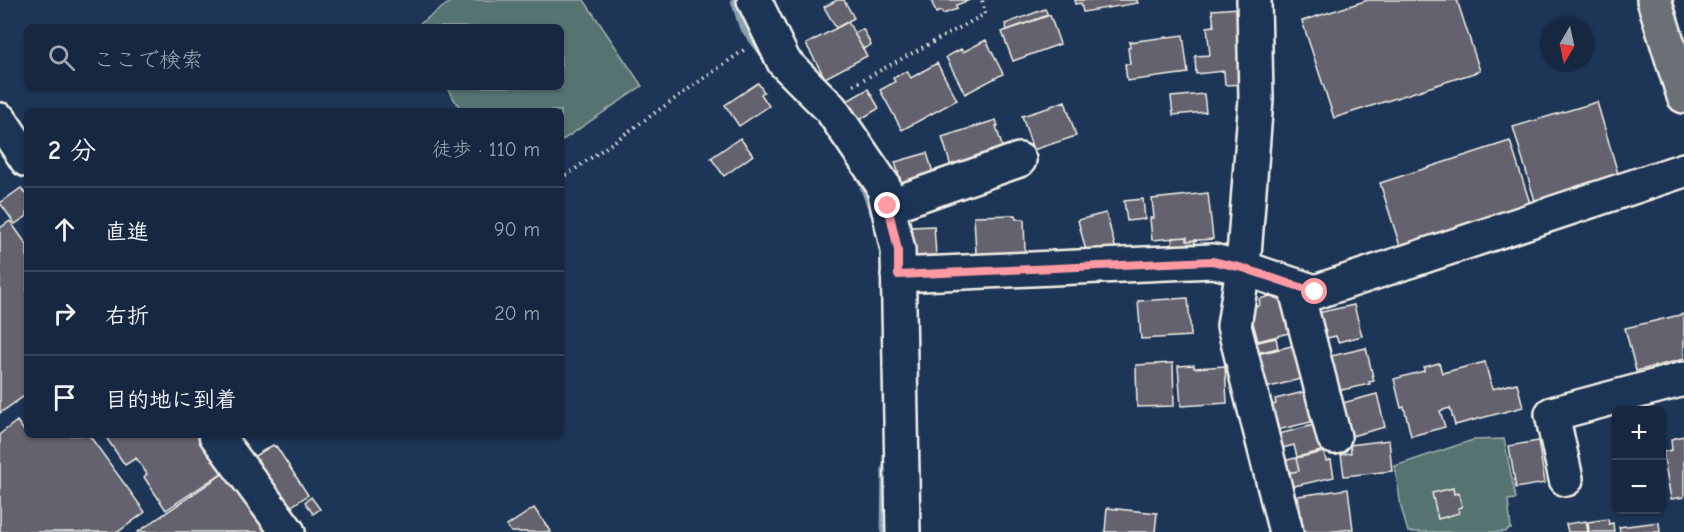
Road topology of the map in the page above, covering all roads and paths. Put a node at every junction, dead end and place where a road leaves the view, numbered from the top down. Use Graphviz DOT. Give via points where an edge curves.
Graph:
graph roads {
  1 [pos="981,0"];
  2 [pos="1254,0"];
  3 [pos="1654,0"];
  4 [pos="766,11"];
  5 [pos="1684,96"];
  6 [pos="824,102"];
  7 [pos="0,120"];
  8 [pos="24,156"];
  9 [pos="1019,160"];
  10 [pos="1684,170"];
  11 [pos="564,178"];
  12 [pos="888,206"];
  13 [pos="1243,268"];
  14 [pos="898,275"];
  15 [pos="1295,286"];
  16 [pos="1684,379"];
  17 [pos="1334,437"];
  18 [pos="218,438"];
  19 [pos="1566,479"];
  20 [pos="288,532"];
  21 [pos="903,532"];
  22 [pos="1286,532"];
  1 -- 6 [label="path" via="985,14"];
  2 -- 13 [label="street" via="1256,99"];
  3 -- 5 [label="main road"];
  4 -- 6 [label="street" via="784,62"];
  4 -- 11 [label="path"];
  6 -- 12 [label="street" via="883,185"];
  7 -- 8 [label="street"];
  9 -- 12 [label="street"];
  10 -- 15 [label="street" via="1315,292"];
  12 -- 14 [label="street" via="898,250"];
  13 -- 14 [label="street" via="1212,261"];
  13 -- 15 [label="street"];
  13 -- 22 [label="street" via="1234,326"];
  14 -- 21 [label="street"];
  15 -- 17 [label="street"];
  16 -- 19 [label="street" via="1552,414"];
  18 -- 20 [label="street"];
}
